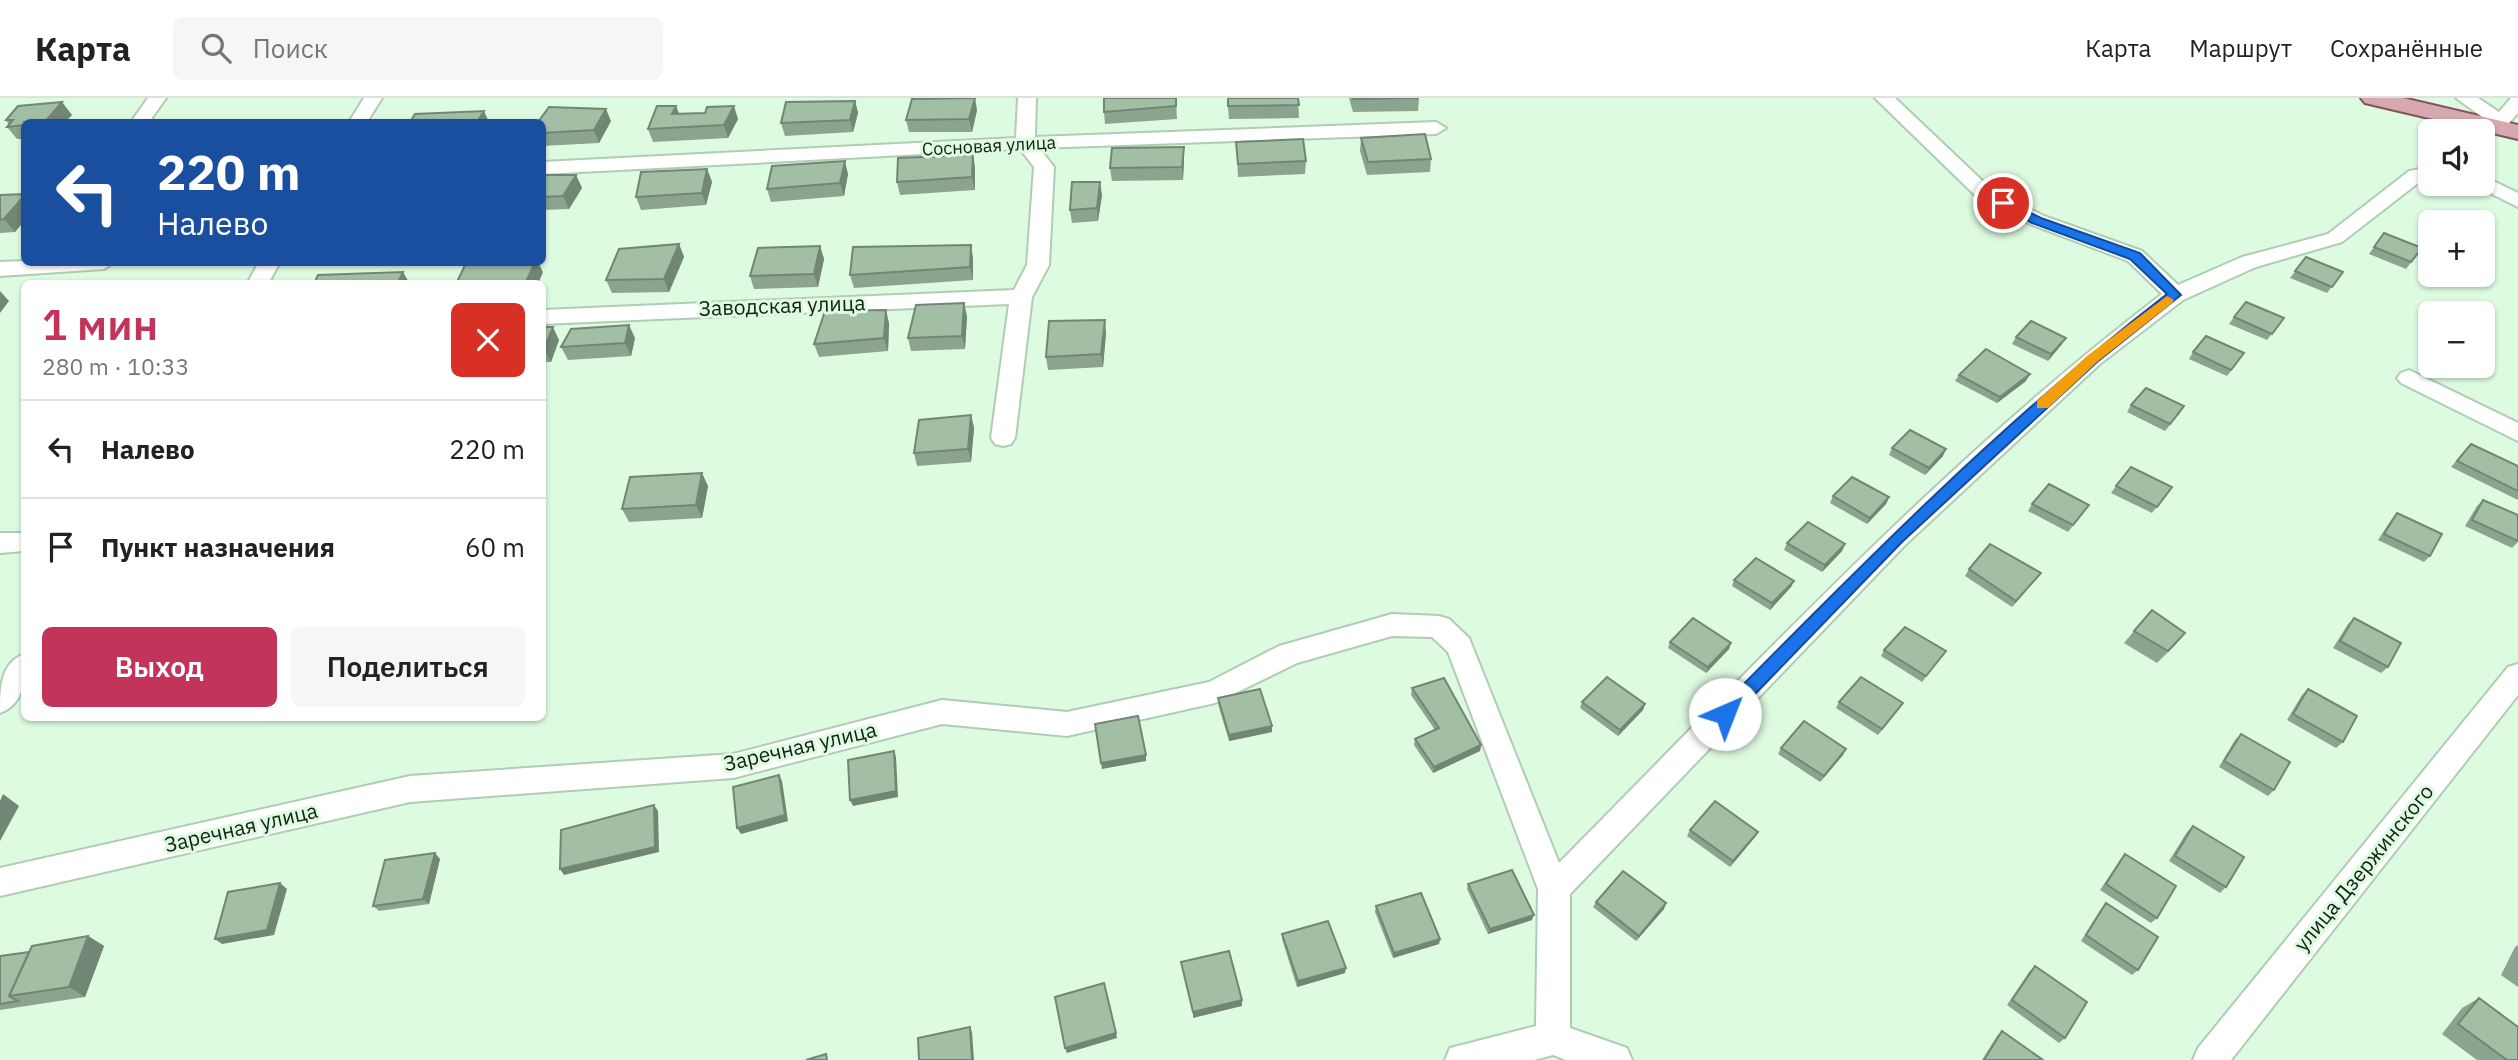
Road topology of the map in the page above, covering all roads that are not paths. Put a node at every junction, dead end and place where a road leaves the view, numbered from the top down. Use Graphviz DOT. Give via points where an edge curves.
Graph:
graph roads {
  1 [pos="157,98"];
  2 [pos="373,98"];
  3 [pos="1027,98"];
  4 [pos="1884,98"];
  5 [pos="2373,98"];
  6 [pos="2518,102"];
  7 [pos="2460,116"];
  8 [pos="142,119"];
  9 [pos="360,119"];
  10 [pos="2504,127"];
  11 [pos="1436,128"];
  12 [pos="1025,144"];
  13 [pos="546,168"];
  14 [pos="2418,175"];
  15 [pos="2495,189"];
  16 [pos="2518,201"];
  17 [pos="45,266"];
  18 [pos="0,269"];
  19 [pos="2175,295"];
  20 [pos="1021,298"];
  21 [pos="546,317"];
  22 [pos="2409,378"];
  23 [pos="2518,433"];
  24 [pos="1003,438"];
  25 [pos="21,542"];
  26 [pos="0,543"];
  27 [pos="21,670"];
  28 [pos="2518,675"];
  29 [pos="0,701"];
  30 [pos="0,883"];
  31 [pos="1554,889"];
  32 [pos="1553,1039"];
  33 [pos="1462,1060"];
  34 [pos="1615,1060"];
  35 [pos="2210,1060"];
  1 -- 8 [label="street"];
  2 -- 9 [label="street"];
  3 -- 12 [label="street"];
  4 -- 19 [label="street" via="1985,194 2037,220 2135,256"];
  5 -- 7 [label="main road"];
  6 -- 10 [label="street"];
  7 -- 10 [label="main road"];
  11 -- 12 [label="street, Сосновая улица"];
  12 -- 13 [label="street, Сосновая улица"];
  12 -- 20 [label="street" via="1044,167 1038,265"];
  14 -- 19 [label="street" via="2335,238 2249,262"];
  15 -- 16 [label="street"];
  17 -- 18 [label="street"];
  19 -- 31 [label="street" via="2092,359 1896,538"];
  20 -- 21 [label="street, Заводская улица"];
  20 -- 24 [label="street"];
  22 -- 23 [label="street"];
  25 -- 26 [label="street"];
  27 -- 29 [label="street"];
  28 -- 35 [label="street, улица Дзержинского"];
  30 -- 31 [label="street, Заречная улица" via="410,789 733,766 942,712 1067,724 1215,692 1289,654 1392,625 1439,627 1459,646"];
  31 -- 32 [label="street"];
  32 -- 33 [label="street"];
  32 -- 34 [label="street"];
}
